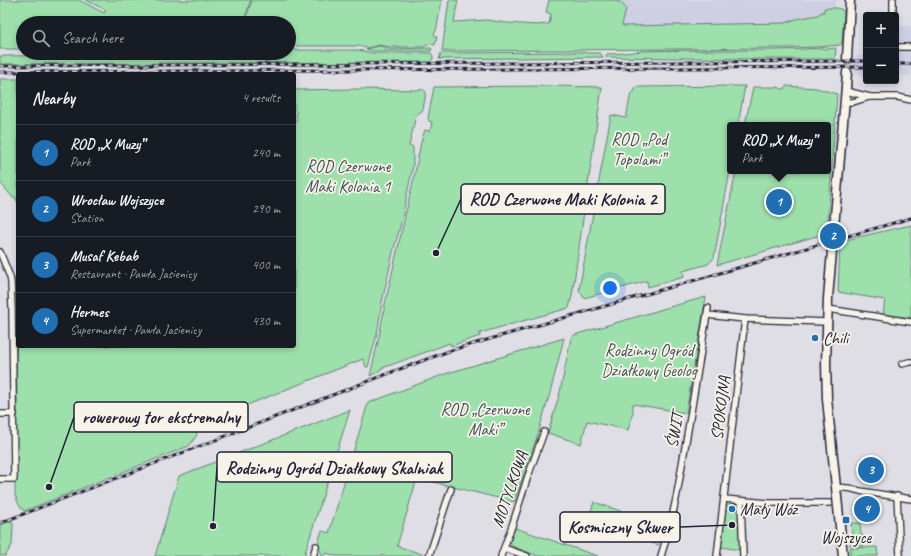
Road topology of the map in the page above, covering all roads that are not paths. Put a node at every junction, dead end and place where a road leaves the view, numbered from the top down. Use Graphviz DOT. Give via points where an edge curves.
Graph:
graph roads {
  1 [pos="850,0"];
  2 [pos="893,0"];
  3 [pos="893,12"];
  4 [pos="899,47"];
  5 [pos="911,47"];
  6 [pos="847,59"];
  7 [pos="847,72"];
  8 [pos="846,89"];
  9 [pos="870,97"];
  10 [pos="911,100"];
  11 [pos="845,102"];
  12 [pos="0,252"];
  13 [pos="708,308"];
  14 [pos="828,309"];
  15 [pos="707,315"];
  16 [pos="745,319"];
  17 [pos="827,322"];
  18 [pos="911,322"];
  19 [pos="911,362"];
  20 [pos="902,364"];
  21 [pos="0,414"];
  22 [pos="14,414"];
  23 [pos="544,432"];
  24 [pos="0,479"];
  25 [pos="836,488"];
  26 [pos="450,489"];
  27 [pos="897,496"];
  28 [pos="724,499"];
  29 [pos="911,499"];
  30 [pos="741,500"];
  31 [pos="829,503"];
  32 [pos="316,546"];
  33 [pos="504,548"];
  34 [pos="313,556"];
  35 [pos="429,556"];
  36 [pos="501,556"];
  37 [pos="527,556"];
  38 [pos="661,556"];
  39 [pos="717,556"];
  40 [pos="743,556"];
  41 [pos="843,556"];
  42 [pos="900,556"];
  1 -- 6 [label="street"];
  2 -- 3 [label="street"];
  4 -- 5 [label="street"];
  7 -- 8 [label="street"];
  8 -- 9 [label="street"];
  8 -- 11 [label="street"];
  9 -- 10 [label="street" via="898,97"];
  9 -- 11 [label="street"];
  11 -- 14 [label="street"];
  12 -- 22 [label="street" via="11,282"];
  13 -- 15 [label="street, ŚWIT"];
  14 -- 17 [label="street"];
  14 -- 18 [label="street"];
  15 -- 16 [label="street"];
  15 -- 38 [label="street, ŚWIT" via="677,494"];
  16 -- 17 [label="street"];
  16 -- 28 [label="street, SPOKOJNA"];
  17 -- 25 [label="street" via="827,399"];
  19 -- 20 [label="street"];
  21 -- 22 [label="street"];
  22 -- 24 [label="street" via="14,479"];
  23 -- 33 [label="street, MOTYLKOWA"];
  25 -- 27 [label="street" via="852,488"];
  25 -- 41 [label="street"];
  26 -- 35 [label="street"];
  27 -- 29 [label="street"];
  27 -- 42 [label="street"];
  28 -- 30 [label="street"];
  28 -- 39 [label="street, SPOKOJNA"];
  30 -- 31 [label="street" via="768,503"];
  30 -- 40 [label="street"];
  32 -- 34 [label="street"];
  33 -- 36 [label="street, MOTYLKOWA"];
  33 -- 37 [label="street"];
}
